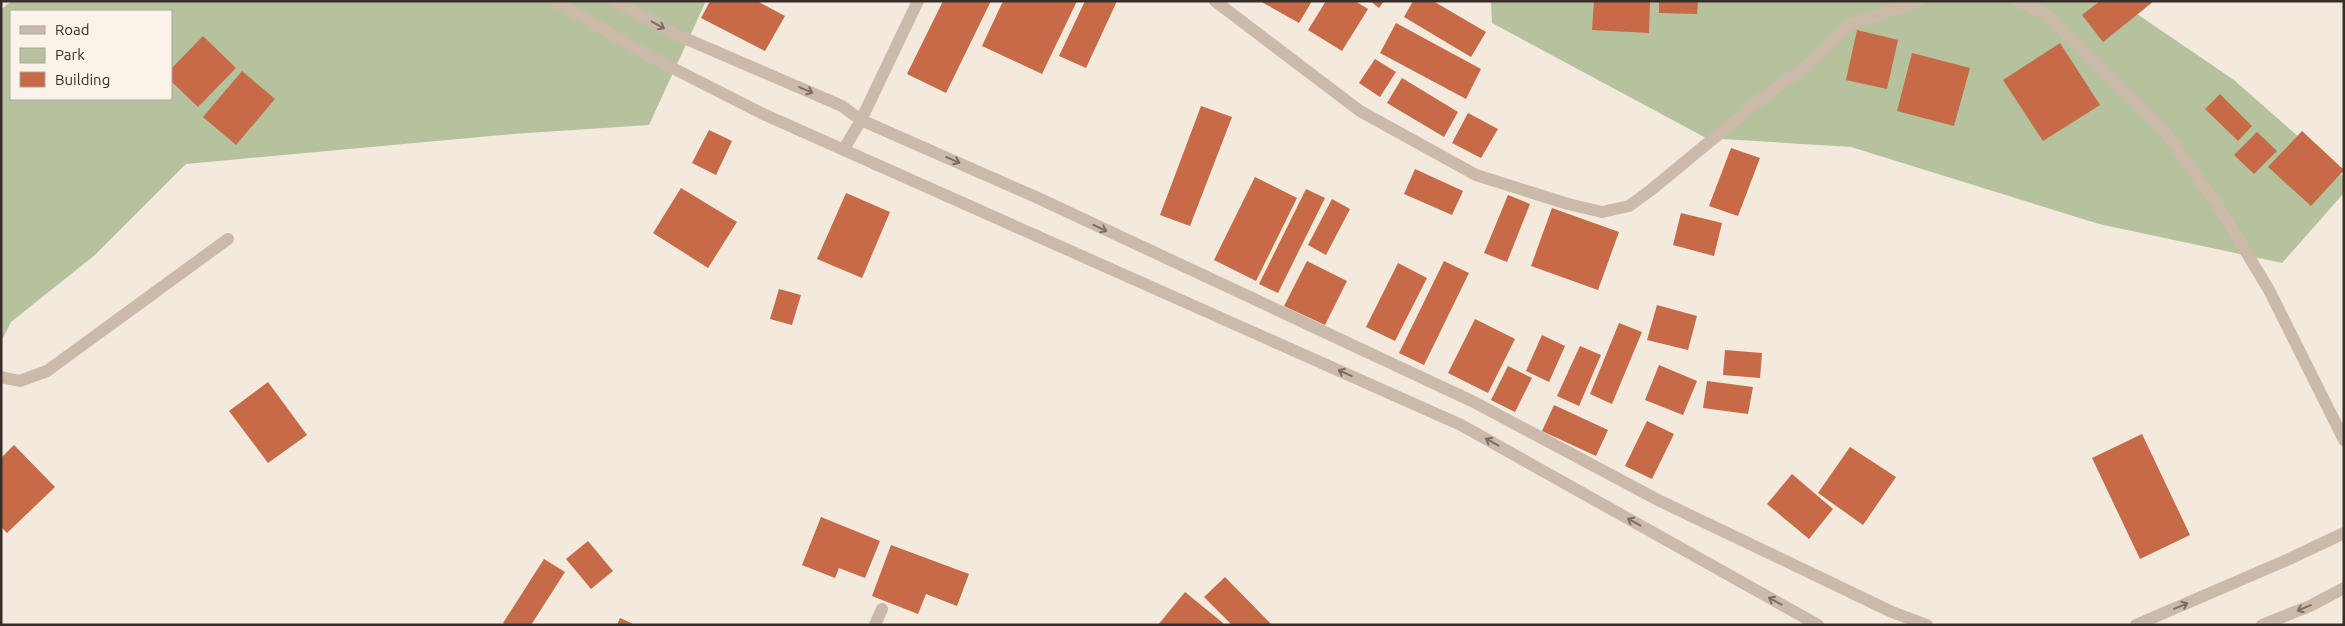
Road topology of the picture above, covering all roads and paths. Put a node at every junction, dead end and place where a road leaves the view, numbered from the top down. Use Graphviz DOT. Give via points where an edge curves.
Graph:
graph roads {
  1 [pos="555,1"];
  2 [pos="615,1"];
  3 [pos="918,1"];
  4 [pos="1215,1"];
  5 [pos="1919,1"];
  6 [pos="2018,1"];
  7 [pos="861,120"];
  8 [pos="844,149"];
  9 [pos="228,239"];
  10 [pos="1,376"];
  11 [pos="2344,440"];
  12 [pos="2341,538"];
  13 [pos="2344,588"];
  14 [pos="882,609"];
  15 [pos="875,625"];
  16 [pos="1818,625"];
  17 [pos="1927,625"];
  18 [pos="2136,625"];
  19 [pos="2262,625"];
  1 -- 8 [label="street" via="647,55 763,114"];
  2 -- 7 [label="street, one-way" via="675,34 842,106"];
  3 -- 7 [label="street"];
  4 -- 5 [label="street" via="1360,111 1476,175 1602,212 1628,206 1651,190 1766,95 1812,62 1849,25"];
  6 -- 11 [label="street" via="2048,15 2162,128 2219,207 2269,290"];
  7 -- 8 [label="street"];
  7 -- 17 [label="street, one-way" via="1038,198 1465,398 1658,500 1892,612"];
  16 -- 8 [label="street, one-way" via="1461,425"];
  9 -- 10 [label="street" via="46,371 20,381"];
  18 -- 12 [label="street, one-way"];
  13 -- 19 [label="street, one-way"];
  14 -- 15 [label="street"];
}
